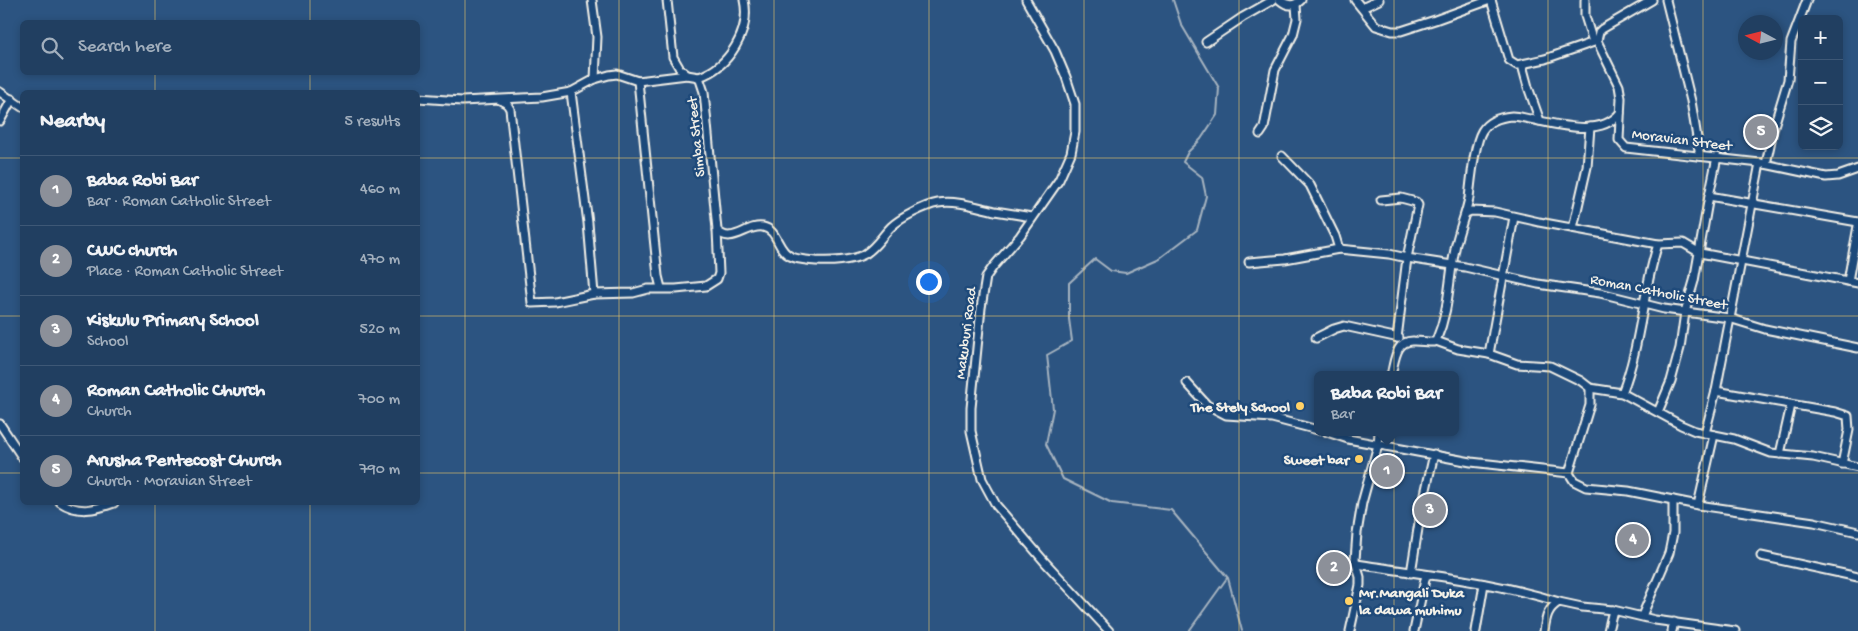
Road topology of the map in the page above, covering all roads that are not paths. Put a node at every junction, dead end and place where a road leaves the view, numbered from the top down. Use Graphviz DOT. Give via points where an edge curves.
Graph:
graph roads {
  1 [pos="592,0"];
  2 [pos="667,0"];
  3 [pos="744,0"];
  4 [pos="1026,0"];
  5 [pos="1273,0"];
  6 [pos="1280,0"];
  7 [pos="1355,0"];
  8 [pos="1379,0"];
  9 [pos="1490,0"];
  10 [pos="1585,0"];
  11 [pos="1652,0"];
  12 [pos="1807,0"];
  13 [pos="1667,1"];
  14 [pos="1299,2"];
  15 [pos="1362,8"];
  16 [pos="1206,42"];
  17 [pos="1595,42"];
  18 [pos="1522,65"];
  19 [pos="687,75"];
  20 [pos="699,77"];
  21 [pos="595,79"];
  22 [pos="638,81"];
  23 [pos="0,92"];
  24 [pos="571,92"];
  25 [pos="420,98"];
  26 [pos="497,99"];
  27 [pos="12,100"];
  28 [pos="20,106"];
  29 [pos="1620,113"];
  30 [pos="0,121"];
  31 [pos="1540,121"];
  32 [pos="1590,127"];
  33 [pos="1260,134"];
  34 [pos="1282,156"];
  35 [pos="1700,156"];
  36 [pos="1718,157"];
  37 [pos="1763,164"];
  38 [pos="1858,169"];
  39 [pos="1709,196"];
  40 [pos="1380,200"];
  41 [pos="1752,205"];
  42 [pos="1466,213"];
  43 [pos="1514,216"];
  44 [pos="1032,217"];
  45 [pos="1858,222"];
  46 [pos="1858,226"];
  47 [pos="1573,228"];
  48 [pos="717,230"];
  49 [pos="1658,244"];
  50 [pos="1339,249"];
  51 [pos="1700,253"];
  52 [pos="1407,258"];
  53 [pos="1741,260"];
  54 [pos="1249,262"];
  55 [pos="1453,265"];
  56 [pos="1503,276"];
  57 [pos="1848,281"];
  58 [pos="1858,283"];
  59 [pos="661,288"];
  60 [pos="594,294"];
  61 [pos="1643,304"];
  62 [pos="1685,312"];
  63 [pos="1729,318"];
  64 [pos="1316,338"];
  65 [pos="1397,338"];
  66 [pos="1411,340"];
  67 [pos="1436,341"];
  68 [pos="1858,348"];
  69 [pos="1489,354"];
  70 [pos="1392,371"];
  71 [pos="1187,383"];
  72 [pos="1590,388"];
  73 [pos="1716,391"];
  74 [pos="1622,393"];
  75 [pos="1791,405"];
  76 [pos="1658,412"];
  77 [pos="0,424"];
  78 [pos="1314,429"];
  79 [pos="1705,433"];
  80 [pos="1714,435"];
  81 [pos="1339,436"];
  82 [pos="1379,436"];
  83 [pos="1378,445"];
  84 [pos="20,454"];
  85 [pos="1434,454"];
  86 [pos="1780,454"];
  87 [pos="1842,464"];
  88 [pos="1858,467"];
  89 [pos="1569,473"];
  90 [pos="1673,500"];
  91 [pos="65,505"];
  92 [pos="106,505"];
  93 [pos="1698,505"];
  94 [pos="1858,532"];
  95 [pos="1761,556"];
  96 [pos="1356,564"];
  97 [pos="1411,573"];
  98 [pos="1426,575"];
  99 [pos="1858,578"];
  100 [pos="1484,584"];
  101 [pos="1558,602"];
  102 [pos="1613,610"];
  103 [pos="1642,616"];
  104 [pos="1674,622"];
  105 [pos="1109,631"];
  106 [pos="1350,631"];
  107 [pos="1414,631"];
  108 [pos="1476,631"];
  109 [pos="1544,631"];
  110 [pos="1608,631"];
  111 [pos="1672,631"];
  112 [pos="1735,631"];
  1 -- 21 [label="street" via="597,37"];
  2 -- 19 [label="street" via="673,57"];
  3 -- 20 [label="street" via="746,17 739,39 724,63"];
  4 -- 44 [label="street, Makuburi Road" via="1066,77 1074,104 1075,132 1072,153 1059,180"];
  5 -- 16 [label="street"];
  6 -- 14 [label="street" via="1288,5"];
  7 -- 15 [label="street"];
  8 -- 15 [label="street"];
  9 -- 15 [label="street" via="1401,31 1383,30 1376,26"];
  9 -- 18 [label="street" via="1509,60"];
  10 -- 17 [label="street, Moravian Street" via="1585,16"];
  11 -- 17 [label="street" via="1602,29"];
  12 -- 37 [label="street" via="1791,42 1788,80"];
  13 -- 35 [label="street"];
  14 -- 33 [label="street" via="1293,34 1275,70 1264,128"];
  17 -- 18 [label="street"];
  17 -- 29 [label="street, Moravian Street" via="1619,86"];
  18 -- 31 [label="street"];
  19 -- 20 [label="street, Simba Street"];
  19 -- 22 [label="street, Simba Street"];
  20 -- 48 [label="street, Simba Street" via="704,92"];
  21 -- 22 [label="street, Simba Street" via="617,74"];
  21 -- 24 [label="street, Simba Street"];
  22 -- 59 [label="street"];
  23 -- 27 [label="street"];
  24 -- 26 [label="street, Simba Street"];
  24 -- 60 [label="street"];
  25 -- 26 [label="street, Simba Street"];
  26 -- 60 [label="street" via="504,101 510,109 532,303"];
  27 -- 28 [label="street"];
  27 -- 30 [label="street"];
  29 -- 32 [label="street" via="1607,124"];
  29 -- 35 [label="street, Moravian Street" via="1619,140 1626,148"];
  31 -- 32 [label="street"];
  31 -- 42 [label="street" via="1514,116 1498,118 1482,131"];
  32 -- 47 [label="street" via="1587,167"];
  34 -- 50 [label="street" via="1310,185"];
  35 -- 36 [label="street, Moravian Street"];
  36 -- 37 [label="street, Moravian Street"];
  36 -- 39 [label="street"];
  37 -- 38 [label="street, Moravian Street" via="1826,177"];
  37 -- 41 [label="street"];
  39 -- 41 [label="street"];
  39 -- 51 [label="street"];
  40 -- 52 [label="street" via="1401,198 1418,204"];
  41 -- 45 [label="street"];
  41 -- 53 [label="street"];
  42 -- 43 [label="street" via="1495,212"];
  42 -- 55 [label="street"];
  43 -- 47 [label="street"];
  43 -- 56 [label="street"];
  44 -- 48 [label="street" via="946,202 932,204 898,222 863,255 817,261 787,255 767,227 759,226 729,236"];
  44 -- 105 [label="street, Makuburi Road" via="986,277 971,431 982,479 996,505"];
  46 -- 57 [label="street"];
  47 -- 49 [label="street"];
  48 -- 59 [label="street, Simba Street" via="717,279 706,286"];
  49 -- 51 [label="street" via="1683,242"];
  49 -- 61 [label="street"];
  50 -- 52 [label="street, Roman Catholic Street"];
  50 -- 54 [label="street, Roman Catholic Street"];
  51 -- 53 [label="street"];
  51 -- 62 [label="street"];
  52 -- 55 [label="street, Roman Catholic Street"];
  52 -- 65 [label="street"];
  53 -- 57 [label="street"];
  53 -- 63 [label="street"];
  55 -- 56 [label="street, Roman Catholic Street"];
  55 -- 67 [label="street" via="1445,319"];
  56 -- 61 [label="street, Roman Catholic Street"];
  56 -- 69 [label="street"];
  57 -- 58 [label="street"];
  59 -- 60 [label="street"];
  61 -- 62 [label="street, Roman Catholic Street"];
  61 -- 74 [label="street" via="1636,347"];
  62 -- 63 [label="street, Roman Catholic Street"];
  62 -- 76 [label="street" via="1676,364"];
  63 -- 68 [label="street, Roman Catholic Street" via="1765,329"];
  63 -- 73 [label="street"];
  64 -- 65 [label="street" via="1344,326"];
  65 -- 66 [label="street"];
  66 -- 67 [label="street"];
  66 -- 70 [label="street" via="1399,347"];
  67 -- 69 [label="street" via="1458,349"];
  69 -- 72 [label="street" via="1517,364 1550,366"];
  71 -- 78 [label="street" via="1207,405 1226,415 1272,418"];
  72 -- 74 [label="street"];
  72 -- 89 [label="street" via="1590,405"];
  73 -- 75 [label="street"];
  73 -- 79 [label="street"];
  74 -- 76 [label="street"];
  75 -- 86 [label="street"];
  75 -- 87 [label="street" via="1848,416 1849,430"];
  76 -- 79 [label="street" via="1680,426"];
  77 -- 84 [label="street"];
  79 -- 80 [label="street"];
  80 -- 86 [label="street"];
  80 -- 93 [label="street"];
  81 -- 83 [label="street"];
  82 -- 83 [label="street"];
  83 -- 85 [label="street"];
  83 -- 96 [label="street" via="1362,503"];
  85 -- 89 [label="street" via="1496,466"];
  85 -- 97 [label="street"];
  86 -- 87 [label="street"];
  87 -- 88 [label="street"];
  89 -- 90 [label="street" via="1574,481 1586,487"];
  90 -- 93 [label="street"];
  90 -- 103 [label="street" via="1669,553"];
  91 -- 92 [label="street" via="87,510"];
  93 -- 94 [label="street" via="1814,522"];
  95 -- 99 [label="street"];
  96 -- 97 [label="street"];
  96 -- 106 [label="street" via="1360,585"];
  97 -- 98 [label="street"];
  98 -- 100 [label="street"];
  98 -- 107 [label="street"];
  100 -- 101 [label="street"];
  100 -- 108 [label="street"];
  101 -- 102 [label="street"];
  101 -- 109 [label="street" via="1548,612"];
  102 -- 103 [label="street"];
  102 -- 110 [label="street"];
  103 -- 104 [label="street"];
  104 -- 111 [label="street"];
  104 -- 112 [label="street"];
}
